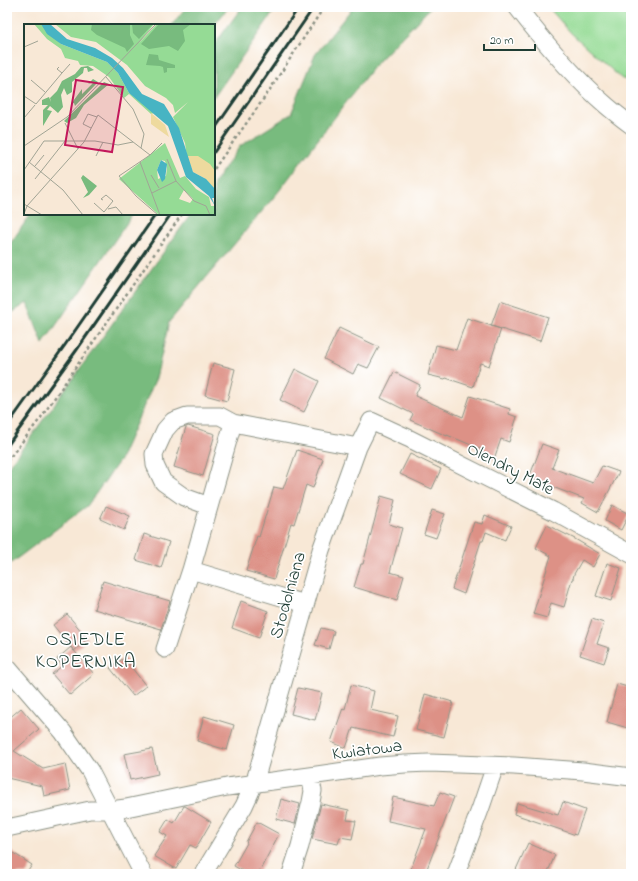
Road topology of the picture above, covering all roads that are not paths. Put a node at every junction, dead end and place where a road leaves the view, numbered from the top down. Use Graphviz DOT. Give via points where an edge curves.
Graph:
graph roads {
  1 [pos="517,7"];
  2 [pos="631,125"];
  3 [pos="371,421"];
  4 [pos="234,423"];
  5 [pos="358,447"];
  6 [pos="209,506"];
  7 [pos="631,554"];
  8 [pos="191,570"];
  9 [pos="305,604"];
  10 [pos="165,649"];
  11 [pos="7,666"];
  12 [pos="495,766"];
  13 [pos="310,776"];
  14 [pos="631,777"];
  15 [pos="254,784"];
  16 [pos="110,810"];
  17 [pos="7,828"];
  18 [pos="143,874"];
  19 [pos="203,874"];
  20 [pos="291,874"];
  21 [pos="456,874"];
  1 -- 2 [label="street" via="545,43 575,75"];
  3 -- 5 [label="street, Stodolniana"];
  3 -- 7 [label="street, Olendry Małe" via="539,504"];
  4 -- 5 [label="street"];
  4 -- 6 [label="street"];
  4 -- 6 [label="street" via="220,416 187,416 173,421 165,430 154,454 155,465 163,482 184,497"];
  5 -- 9 [label="street, Stodolniana" via="321,550"];
  6 -- 8 [label="street"];
  8 -- 9 [label="street"];
  8 -- 10 [label="street"];
  9 -- 15 [label="street, Stodolniana"];
  11 -- 16 [label="street" via="63,732 90,771"];
  12 -- 13 [label="street, Kwiatowa" via="405,764"];
  12 -- 14 [label="street, Kwiatowa" via="583,771"];
  12 -- 21 [label="street"];
  13 -- 15 [label="street, Kwiatowa"];
  13 -- 20 [label="street" via="313,791 311,802"];
  15 -- 16 [label="street, Kwiatowa"];
  15 -- 19 [label="street, Stodolniana" via="244,806"];
  16 -- 17 [label="street, Kwiatowa" via="90,810"];
  16 -- 18 [label="street"];
}
